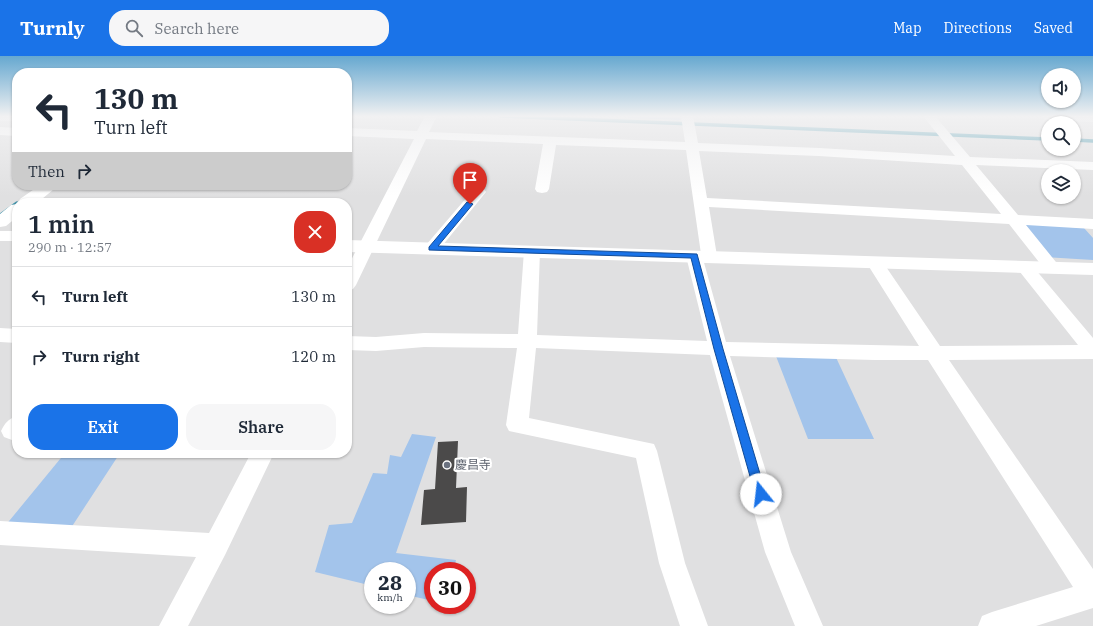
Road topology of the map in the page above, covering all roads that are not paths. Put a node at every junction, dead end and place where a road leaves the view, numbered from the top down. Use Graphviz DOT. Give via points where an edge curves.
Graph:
graph roads {
  1 [pos="418,143"];
  2 [pos="550,143"];
  3 [pos="588,143"];
  4 [pos="691,143"];
  5 [pos="950,143"];
  6 [pos="692,147"];
  7 [pos="965,161"];
  8 [pos="1093,166"];
  9 [pos="542,189"];
  10 [pos="44,190"];
  11 [pos="479,192"];
  12 [pos="33,198"];
  13 [pos="701,202"];
  14 [pos="12,214"];
  15 [pos="1013,220"];
  16 [pos="0,222"];
  17 [pos="1093,224"];
  18 [pos="0,236"];
  19 [pos="12,236"];
  20 [pos="352,246"];
  21 [pos="366,247"];
  22 [pos="432,248"];
  23 [pos="532,251"];
  24 [pos="702,256"];
  25 [pos="874,262"];
  26 [pos="1024,267"];
  27 [pos="1052,267"];
  28 [pos="1093,268"];
  29 [pos="352,275"];
  30 [pos="0,335"];
  31 [pos="12,336"];
  32 [pos="527,341"];
  33 [pos="352,343"];
  34 [pos="718,349"];
  35 [pos="1093,352"];
  36 [pos="934,354"];
  37 [pos="260,458"];
  38 [pos="0,533"];
  39 [pos="216,546"];
  40 [pos="1093,594"];
  41 [pos="173,626"];
  42 [pos="694,626"];
  43 [pos="809,626"];
  44 [pos="992,626"];
  1 -- 21 [label="street"];
  2 -- 9 [label="street"];
  3 -- 6 [label="street"];
  4 -- 6 [label="street"];
  5 -- 7 [label="street"];
  6 -- 7 [label="street"];
  6 -- 13 [label="street"];
  7 -- 8 [label="street"];
  7 -- 15 [label="street"];
  10 -- 12 [label="street"];
  11 -- 22 [label="street"];
  13 -- 15 [label="street"];
  13 -- 24 [label="street"];
  14 -- 16 [label="street"];
  15 -- 17 [label="street"];
  15 -- 27 [label="street"];
  18 -- 19 [label="street"];
  20 -- 21 [label="street"];
  21 -- 22 [label="street"];
  21 -- 29 [label="street"];
  22 -- 23 [label="street"];
  23 -- 24 [label="street"];
  23 -- 32 [label="street"];
  24 -- 25 [label="street"];
  24 -- 34 [label="street"];
  25 -- 26 [label="street"];
  25 -- 36 [label="street"];
  26 -- 27 [label="street"];
  26 -- 35 [label="street"];
  27 -- 28 [label="street"];
  30 -- 31 [label="street"];
  32 -- 33 [label="street" via="424,340"];
  32 -- 34 [label="street"];
  32 -- 42 [label="street" via="517,425 646,451 672,563"];
  34 -- 36 [label="street"];
  34 -- 43 [label="street" via="778,552"];
  35 -- 36 [label="street"];
  36 -- 40 [label="street"];
  37 -- 39 [label="street"];
  38 -- 39 [label="street"];
  39 -- 41 [label="street"];
  40 -- 44 [label="street"];
}
